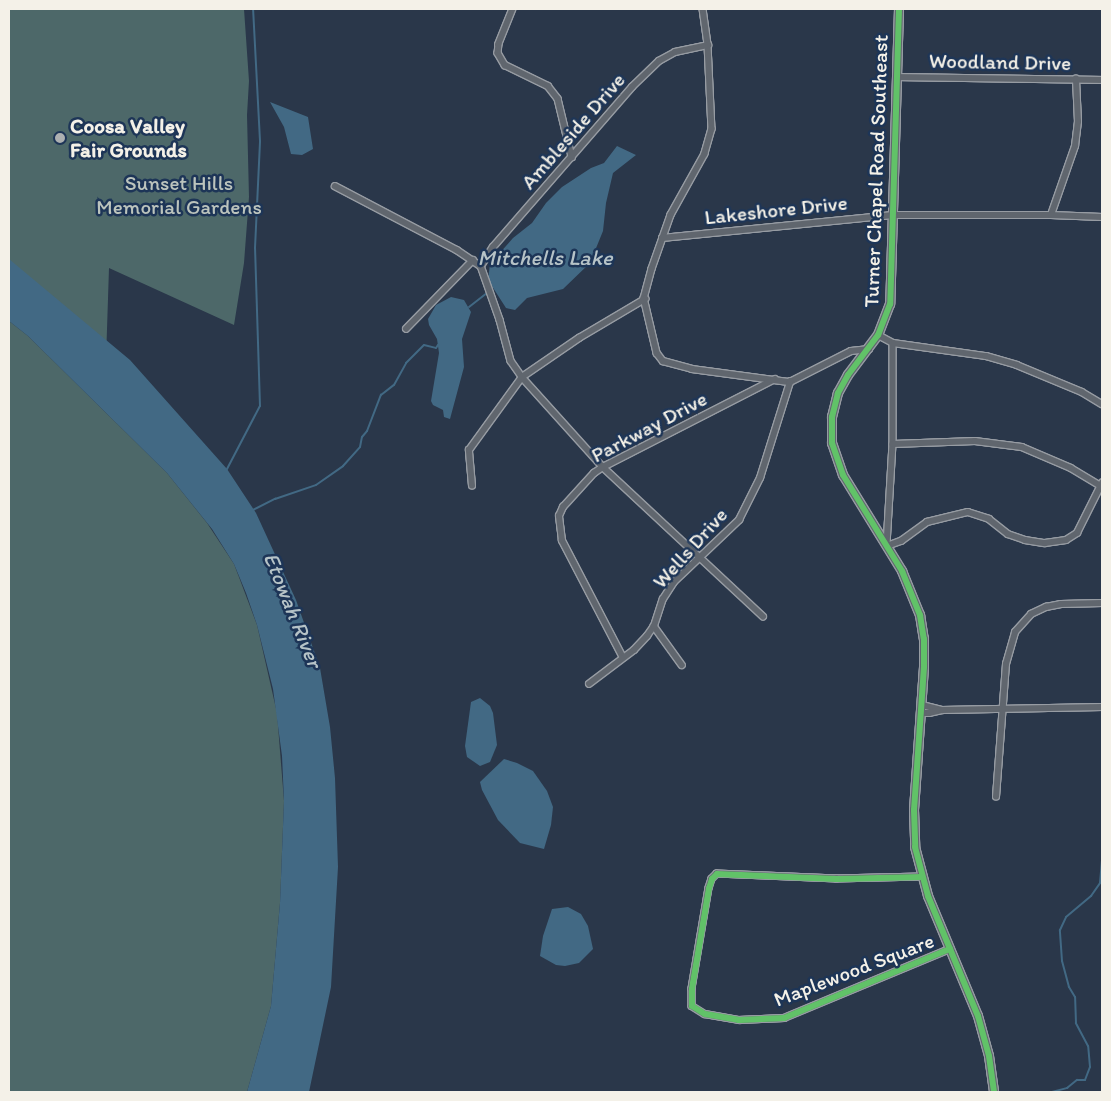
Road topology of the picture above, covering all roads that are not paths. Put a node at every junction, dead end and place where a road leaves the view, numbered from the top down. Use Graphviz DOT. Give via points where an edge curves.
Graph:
graph roads {
  1 [pos="513,9"];
  2 [pos="703,9"];
  3 [pos="899,9"];
  4 [pos="708,45"];
  5 [pos="897,77"];
  6 [pos="1076,79"];
  7 [pos="1102,80"];
  8 [pos="572,157"];
  9 [pos="335,186"];
  10 [pos="893,215"];
  11 [pos="1051,215"];
  12 [pos="1102,217"];
  13 [pos="662,238"];
  14 [pos="473,260"];
  15 [pos="481,266"];
  16 [pos="645,299"];
  17 [pos="406,329"];
  18 [pos="878,335"];
  19 [pos="893,343"];
  20 [pos="869,349"];
  21 [pos="522,377"];
  22 [pos="775,379"];
  23 [pos="790,382"];
  24 [pos="1102,404"];
  25 [pos="893,444"];
  26 [pos="603,467"];
  27 [pos="1102,485"];
  28 [pos="472,486"];
  29 [pos="887,546"];
  30 [pos="699,558"];
  31 [pos="1102,603"];
  32 [pos="763,616"];
  33 [pos="654,626"];
  34 [pos="623,658"];
  35 [pos="682,665"];
  36 [pos="589,684"];
  37 [pos="1102,707"];
  38 [pos="922,709"];
  39 [pos="1003,709"];
  40 [pos="996,797"];
  41 [pos="922,877"];
  42 [pos="950,949"];
  43 [pos="994,1092"];
  1 -- 8 [label="street" via="498,54 505,64 548,86 558,99"];
  2 -- 4 [label="street"];
  3 -- 5 [label="street, Turner Chapel Road Southeast"];
  4 -- 8 [label="street, Ambleside Drive" via="675,52 659,61 632,87"];
  4 -- 13 [label="street" via="712,129 708,147 671,214"];
  5 -- 6 [label="street, Woodland Drive"];
  5 -- 10 [label="street, Turner Chapel Road Southeast"];
  6 -- 7 [label="street, Woodland Drive"];
  6 -- 11 [label="street" via="1078,122 1075,146"];
  8 -- 15 [label="street, Ambleside Drive" via="493,246"];
  9 -- 14 [label="street"];
  10 -- 11 [label="street, Lakeshore Drive"];
  10 -- 13 [label="street, Lakeshore Drive"];
  10 -- 18 [label="street, Turner Chapel Road Southeast" via="890,304"];
  11 -- 12 [label="street, Lakeshore Drive"];
  13 -- 16 [label="street"];
  14 -- 15 [label="street"];
  14 -- 17 [label="street"];
  15 -- 21 [label="street" via="512,361"];
  16 -- 21 [label="street"];
  16 -- 22 [label="street" via="657,353 663,361 692,369"];
  18 -- 19 [label="street"];
  18 -- 20 [label="street, Turner Chapel Road Southeast"];
  19 -- 24 [label="street" via="986,356 1052,379"];
  19 -- 25 [label="street"];
  20 -- 23 [label="street" via="851,351"];
  20 -- 29 [label="street, Turner Chapel Road Southeast" via="848,375 838,394 832,417 832,443 843,475"];
  21 -- 26 [label="street"];
  21 -- 28 [label="street" via="469,450"];
  22 -- 23 [label="street"];
  22 -- 26 [label="street, Parkway Drive"];
  23 -- 30 [label="street, Wells Drive" via="769,452 750,500 739,520"];
  25 -- 27 [label="street" via="975,441 1022,447"];
  25 -- 29 [label="street"];
  26 -- 30 [label="street"];
  26 -- 34 [label="street, Parkway Drive" via="563,507 558,527 562,541"];
  27 -- 29 [label="street" via="1077,533 1066,540 1045,543 1025,540 1008,534 989,519 968,512 927,522 901,541"];
  29 -- 38 [label="street, Turner Chapel Road Southeast" via="910,586 922,623"];
  30 -- 32 [label="street"];
  30 -- 33 [label="street, Wells Drive" via="670,588 657,612"];
  31 -- 39 [label="street" via="1054,605 1031,614 1019,626 1009,647"];
  33 -- 34 [label="street, Wells Drive"];
  33 -- 35 [label="street"];
  34 -- 36 [label="street, Wells Drive"];
  37 -- 39 [label="street"];
  38 -- 39 [label="street"];
  38 -- 41 [label="street, Turner Chapel Road Southeast" via="914,825"];
  39 -- 40 [label="street"];
  41 -- 42 [label="street, Turner Chapel Road Southeast"];
  41 -- 42 [label="street, Maplewood Square" via="838,879 717,874 709,888 692,1006 705,1014 739,1020 784,1018"];
  42 -- 43 [label="street, Turner Chapel Road Southeast" via="978,1016"];
}
